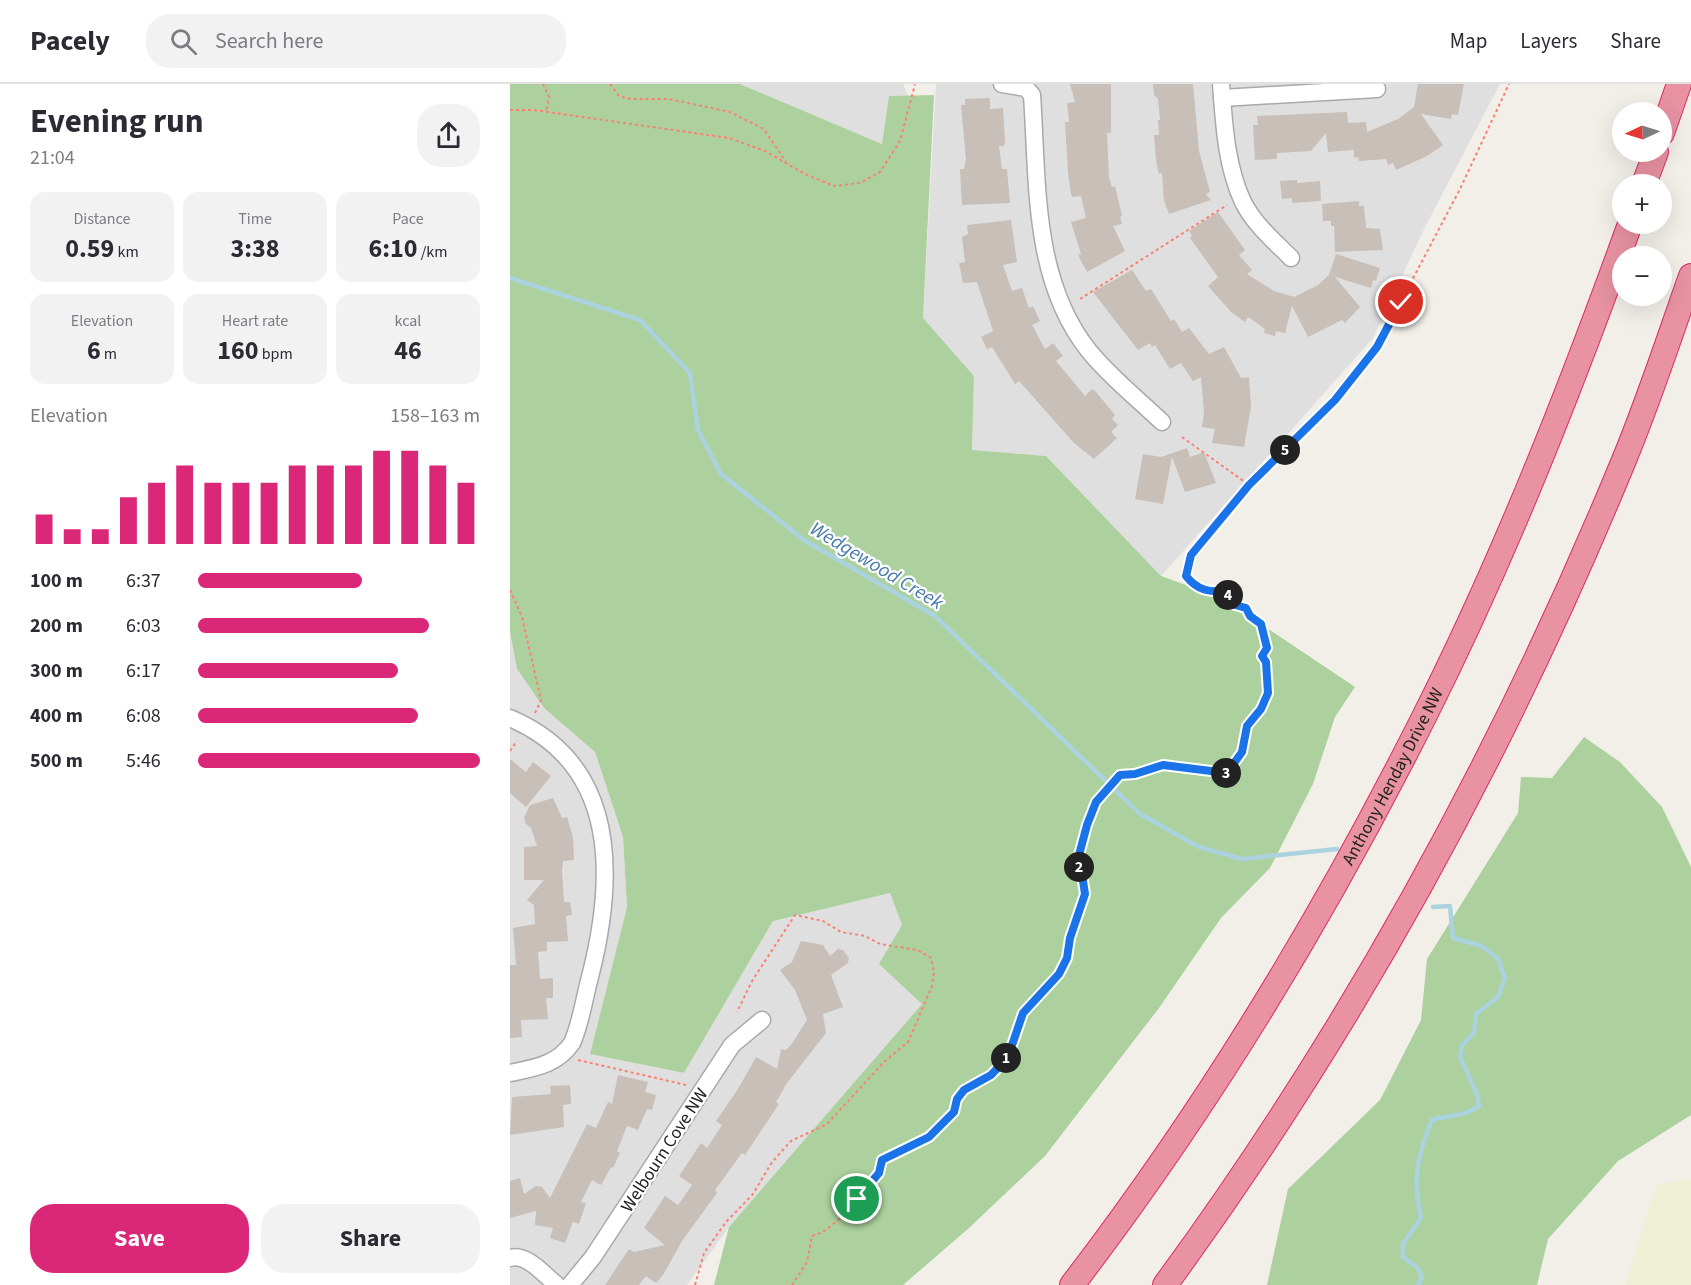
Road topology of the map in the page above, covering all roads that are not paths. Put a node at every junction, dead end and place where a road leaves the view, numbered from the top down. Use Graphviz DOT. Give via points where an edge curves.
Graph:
graph roads {
  1 [pos="1002,84"];
  2 [pos="1679,84"];
  3 [pos="1377,89"];
  4 [pos="1222,91"];
  5 [pos="1672,104"];
  6 [pos="1626,234"];
  7 [pos="1291,258"];
  8 [pos="1691,276"];
  9 [pos="1162,422"];
  10 [pos="510,718"];
  11 [pos="762,1020"];
  12 [pos="510,1073"];
  13 [pos="510,1258"];
  14 [pos="556,1285"];
  15 [pos="570,1285"];
  16 [pos="1072,1285"];
  17 [pos="1164,1285"];
  1 -- 9 [label="street" via="1026,88 1032,94 1042,236 1055,291 1089,351"];
  2 -- 5 [label="highway"];
  3 -- 4 [label="street"];
  4 -- 7 [label="street" via="1230,164 1243,202"];
  6 -- 16 [label="highway, Anthony Henday Drive NW" via="1537,468 1426,714 1343,869 1259,1011 1116,1228"];
  8 -- 17 [label="highway" via="1621,468 1556,617 1488,755 1390,941 1267,1138"];
  10 -- 12 [label="street" via="561,750 586,783 596,809 606,893 576,1034 562,1056"];
  11 -- 15 [label="street, Welbourn Cove NW" via="732,1045 593,1257"];
  13 -- 14 [label="street" via="528,1261"];
}
